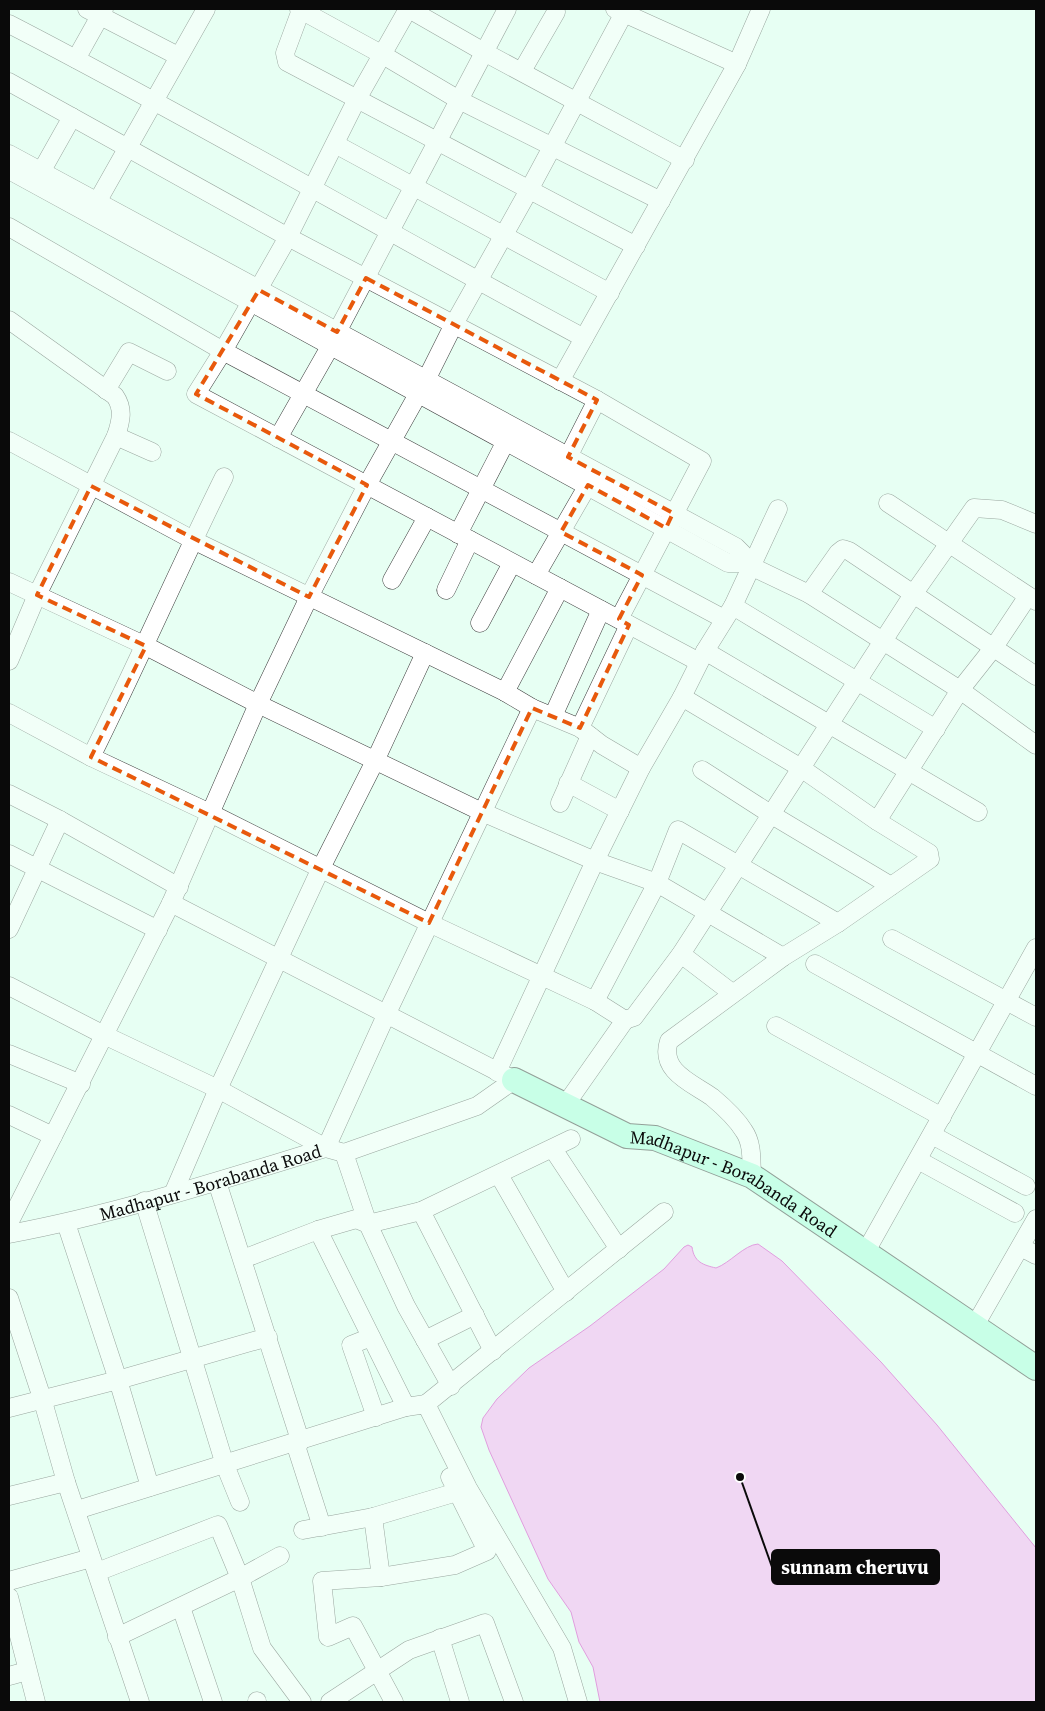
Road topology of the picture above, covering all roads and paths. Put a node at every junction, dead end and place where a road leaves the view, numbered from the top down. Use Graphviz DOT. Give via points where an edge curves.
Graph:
graph roads {
  1 [pos="205,9"];
  2 [pos="408,9"];
  3 [pos="507,9"];
  4 [pos="761,9"];
  5 [pos="304,10"];
  6 [pos="97,11"];
  7 [pos="620,11"];
  8 [pos="556,12"];
  9 [pos="430,14"];
  10 [pos="9,24"];
  11 [pos="484,52"];
  12 [pos="383,55"];
  13 [pos="178,56"];
  14 [pos="76,59"];
  15 [pos="737,64"];
  16 [pos="522,71"];
  17 [pos="9,82"];
  18 [pos="357,98"];
  19 [pos="459,100"];
  20 [pos="155,101"];
  21 [pos="576,102"];
  22 [pos="72,117"];
  23 [pos="436,141"];
  24 [pos="335,144"];
  25 [pos="553,147"];
  26 [pos="128,148"];
  27 [pos="9,154"];
  28 [pos="685,160"];
  29 [pos="9,170"];
  30 [pos="41,172"];
  31 [pos="412,186"];
  32 [pos="312,190"];
  33 [pos="529,190"];
  34 [pos="661,202"];
  35 [pos="94,208"];
  36 [pos="9,227"];
  37 [pos="389,233"];
  38 [pos="504,235"];
  39 [pos="288,237"];
  40 [pos="636,246"];
  41 [pos="366,278"];
  42 [pos="478,282"];
  43 [pos="610,293"];
  44 [pos="256,296"];
  45 [pos="9,320"];
  46 [pos="454,324"];
  47 [pos="334,338"];
  48 [pos="584,338"];
  49 [pos="223,351"];
  50 [pos="167,371"];
  51 [pos="560,381"];
  52 [pos="422,386"];
  53 [pos="106,390"];
  54 [pos="303,394"];
  55 [pos="597,400"];
  56 [pos="116,436"];
  57 [pos="278,438"];
  58 [pos="9,441"];
  59 [pos="506,441"];
  60 [pos="392,442"];
  61 [pos="152,452"];
  62 [pos="568,457"];
  63 [pos="224,477"];
  64 [pos="366,485"];
  65 [pos="588,485"];
  66 [pos="91,486"];
  67 [pos="482,489"];
  68 [pos="888,503"];
  69 [pos="778,509"];
  70 [pos="427,517"];
  71 [pos="669,521"];
  72 [pos="1036,524"];
  73 [pos="561,532"];
  74 [pos="464,537"];
  75 [pos="193,540"];
  76 [pos="947,544"];
  77 [pos="512,562"];
  78 [pos="747,564"];
  79 [pos="642,575"];
  80 [pos="536,576"];
  81 [pos="392,580"];
  82 [pos="9,582"];
  83 [pos="560,588"];
  84 [pos="446,590"];
  85 [pos="809,594"];
  86 [pos="914,594"];
  87 [pos="37,595"];
  88 [pos="309,597"];
  89 [pos="1032,598"];
  90 [pos="601,610"];
  91 [pos="728,612"];
  92 [pos="624,622"];
  93 [pos="480,623"];
  94 [pos="883,641"];
  95 [pos="146,646"];
  96 [pos="994,647"];
  97 [pos="425,653"];
  98 [pos="702,656"];
  99 [pos="9,660"];
  100 [pos="1036,676"];
  101 [pos="858,680"];
  102 [pos="960,690"];
  103 [pos="505,692"];
  104 [pos="682,696"];
  105 [pos="258,704"];
  106 [pos="532,708"];
  107 [pos="9,713"];
  108 [pos="552,716"];
  109 [pos="829,725"];
  110 [pos="936,729"];
  111 [pos="585,732"];
  112 [pos="1036,745"];
  113 [pos="91,757"];
  114 [pos="375,761"];
  115 [pos="641,768"];
  116 [pos="801,768"];
  117 [pos="702,770"];
  118 [pos="909,773"];
  119 [pos="568,783"];
  120 [pos="9,794"];
  121 [pos="560,803"];
  122 [pos="620,811"];
  123 [pos="482,812"];
  124 [pos="978,812"];
  125 [pos="212,814"];
  126 [pos="772,815"];
  127 [pos="60,820"];
  128 [pos="877,821"];
  129 [pos="9,854"];
  130 [pos="595,860"];
  131 [pos="739,864"];
  132 [pos="38,868"];
  133 [pos="320,870"];
  134 [pos="657,883"];
  135 [pos="891,886"];
  136 [pos="179,887"];
  137 [pos="171,904"];
  138 [pos="708,912"];
  139 [pos="429,923"];
  140 [pos="838,923"];
  141 [pos="9,929"];
  142 [pos="158,930"];
  143 [pos="892,939"];
  144 [pos="1036,950"];
  145 [pos="681,954"];
  146 [pos="783,957"];
  147 [pos="280,958"];
  148 [pos="815,964"];
  149 [pos="541,974"];
  150 [pos="9,986"];
  151 [pos="732,993"];
  152 [pos="596,1001"];
  153 [pos="1006,1002"];
  154 [pos="387,1014"];
  155 [pos="1036,1017"];
  156 [pos="625,1020"];
  157 [pos="776,1026"];
  158 [pos="104,1035"];
  159 [pos="978,1053"];
  160 [pos="9,1054"];
  161 [pos="505,1076"];
  162 [pos="81,1084"];
  163 [pos="1036,1086"];
  164 [pos="218,1089"];
  165 [pos="566,1104"];
  166 [pos="9,1115"];
  167 [pos="942,1117"];
  168 [pos="932,1135"];
  169 [pos="53,1136"];
  170 [pos="571,1139"];
  171 [pos="326,1148"];
  172 [pos="553,1149"];
  173 [pos="344,1152"];
  174 [pos="918,1160"];
  175 [pos="499,1175"];
  176 [pos="750,1176"];
  177 [pos="217,1182"];
  178 [pos="1026,1186"];
  179 [pos="173,1194"];
  180 [pos="144,1201"];
  181 [pos="421,1211"];
  182 [pos="664,1212"];
  183 [pos="1015,1213"];
  184 [pos="1036,1219"];
  185 [pos="66,1223"];
  186 [pos="9,1224"];
  187 [pos="368,1224"];
  188 [pos="318,1230"];
  189 [pos="9,1234"];
  190 [pos="619,1249"];
  191 [pos="1029,1251"];
  192 [pos="865,1253"];
  193 [pos="244,1259"];
  194 [pos="566,1292"];
  195 [pos="9,1298"];
  196 [pos="475,1316"];
  197 [pos="13,1325"];
  198 [pos="974,1328"];
  199 [pos="268,1337"];
  200 [pos="371,1337"];
  201 [pos="425,1340"];
  202 [pos="493,1352"];
  203 [pos="193,1359"];
  204 [pos="1036,1368"];
  205 [pos="118,1380"];
  206 [pos="451,1386"];
  207 [pos="42,1398"];
  208 [pos="426,1404"];
  209 [pos="406,1407"];
  210 [pos="9,1408"];
  211 [pos="376,1417"];
  212 [pos="444,1438"];
  213 [pos="300,1440"];
  214 [pos="225,1465"];
  215 [pos="66,1482"];
  216 [pos="150,1487"];
  217 [pos="457,1492"];
  218 [pos="9,1496"];
  219 [pos="240,1502"];
  220 [pos="76,1510"];
  221 [pos="373,1517"];
  222 [pos="322,1527"];
  223 [pos="303,1530"];
  224 [pos="280,1556"];
  225 [pos="94,1565"];
  226 [pos="381,1577"];
  227 [pos="240,1578"];
  228 [pos="9,1581"];
  229 [pos="9,1597"];
  230 [pos="180,1607"];
  231 [pos="118,1637"];
  232 [pos="440,1638"];
  233 [pos="378,1669"];
  234 [pos="27,1671"];
  235 [pos="9,1676"];
  236 [pos="36,1702"];
  237 [pos="140,1702"];
  238 [pos="213,1702"];
  239 [pos="302,1702"];
  240 [pos="330,1702"];
  241 [pos="394,1702"];
  242 [pos="460,1702"];
  243 [pos="514,1702"];
  244 [pos="578,1702"];
  1 -- 13 [label="street"];
  2 -- 9 [label="street"];
  2 -- 12 [label="street"];
  3 -- 11 [label="street"];
  4 -- 15 [label="street"];
  5 -- 12 [label="street"];
  5 -- 18 [label="street" via="285,53 287,62"];
  6 -- 13 [label="street"];
  6 -- 14 [label="street"];
  7 -- 15 [label="street"];
  7 -- 21 [label="street"];
  8 -- 16 [label="street"];
  9 -- 11 [label="street"];
  10 -- 14 [label="street"];
  11 -- 16 [label="street"];
  11 -- 19 [label="street"];
  12 -- 18 [label="street"];
  12 -- 19 [label="street"];
  13 -- 20 [label="street"];
  14 -- 20 [label="street"];
  15 -- 28 [label="street"];
  16 -- 21 [label="street"];
  17 -- 22 [label="street"];
  18 -- 23 [label="street"];
  18 -- 24 [label="street"];
  19 -- 23 [label="street"];
  19 -- 25 [label="street"];
  20 -- 26 [label="street"];
  20 -- 32 [label="street"];
  21 -- 25 [label="street"];
  21 -- 28 [label="street"];
  22 -- 26 [label="street"];
  22 -- 30 [label="street"];
  23 -- 31 [label="street"];
  23 -- 33 [label="street"];
  24 -- 31 [label="street"];
  24 -- 32 [label="street"];
  25 -- 33 [label="street"];
  25 -- 34 [label="street"];
  26 -- 35 [label="street"];
  26 -- 39 [label="street"];
  27 -- 30 [label="street"];
  28 -- 34 [label="street"];
  29 -- 35 [label="street"];
  30 -- 35 [label="street"];
  31 -- 37 [label="street"];
  31 -- 38 [label="street"];
  32 -- 37 [label="street"];
  32 -- 39 [label="street"];
  33 -- 38 [label="street"];
  33 -- 40 [label="street"];
  34 -- 40 [label="street"];
  35 -- 44 [label="street"];
  36 -- 49 [label="street"];
  37 -- 41 [label="street"];
  37 -- 42 [label="street"];
  38 -- 42 [label="street"];
  38 -- 43 [label="street"];
  39 -- 41 [label="street"];
  39 -- 44 [label="street"];
  40 -- 43 [label="street"];
  41 -- 46 [label="street"];
  41 -- 47 [label="street"];
  42 -- 46 [label="street"];
  42 -- 48 [label="street"];
  43 -- 48 [label="street"];
  44 -- 47 [label="street"];
  44 -- 49 [label="street"];
  45 -- 53 [label="street"];
  46 -- 51 [label="street"];
  46 -- 52 [label="street"];
  47 -- 52 [label="street"];
  47 -- 54 [label="street"];
  48 -- 51 [label="street"];
  49 -- 54 [label="street"];
  49 -- 57 [label="street" via="196,394"];
  50 -- 53 [label="street" via="130,352"];
  51 -- 55 [label="street"];
  52 -- 59 [label="street"];
  52 -- 60 [label="street"];
  52 -- 62 [label="street"];
  53 -- 56 [label="street" via="121,405"];
  54 -- 57 [label="street"];
  54 -- 60 [label="street"];
  55 -- 62 [label="street"];
  55 -- 71 [label="street" via="702,461"];
  56 -- 61 [label="street"];
  56 -- 66 [label="street"];
  57 -- 64 [label="street"];
  58 -- 66 [label="street"];
  59 -- 65 [label="street"];
  59 -- 67 [label="street"];
  60 -- 64 [label="street"];
  60 -- 67 [label="street"];
  62 -- 71 [label="street"];
  63 -- 75 [label="street"];
  64 -- 70 [label="street"];
  64 -- 88 [label="street"];
  65 -- 71 [label="street"];
  65 -- 73 [label="street"];
  66 -- 75 [label="street"];
  66 -- 87 [label="street"];
  67 -- 73 [label="street"];
  67 -- 74 [label="street"];
  68 -- 76 [label="street"];
  69 -- 78 [label="street"];
  70 -- 74 [label="street"];
  70 -- 81 [label="street"];
  71 -- 78 [label="street" via="728,563"];
  71 -- 79 [label="street"];
  72 -- 76 [label="street" via="1002,510 974,508"];
  73 -- 79 [label="street"];
  73 -- 80 [label="street"];
  74 -- 77 [label="street"];
  74 -- 84 [label="street"];
  75 -- 88 [label="street"];
  75 -- 95 [label="street"];
  76 -- 86 [label="street"];
  76 -- 89 [label="street"];
  77 -- 80 [label="street"];
  77 -- 93 [label="street"];
  78 -- 85 [label="street"];
  78 -- 91 [label="street"];
  79 -- 91 [label="street"];
  79 -- 92 [label="street"];
  80 -- 83 [label="street"];
  82 -- 87 [label="street"];
  83 -- 90 [label="street"];
  83 -- 103 [label="street"];
  85 -- 86 [label="street" via="843,549"];
  85 -- 94 [label="street"];
  86 -- 94 [label="street"];
  86 -- 96 [label="street"];
  87 -- 95 [label="street"];
  87 -- 99 [label="street"];
  88 -- 97 [label="street"];
  88 -- 105 [label="street"];
  89 -- 96 [label="street"];
  90 -- 92 [label="street"];
  90 -- 108 [label="street"];
  91 -- 98 [label="street"];
  91 -- 101 [label="street"];
  92 -- 98 [label="street"];
  92 -- 111 [label="street"];
  94 -- 101 [label="street"];
  94 -- 102 [label="street"];
  95 -- 105 [label="street"];
  95 -- 113 [label="street"];
  96 -- 100 [label="street"];
  96 -- 102 [label="street"];
  97 -- 103 [label="street"];
  97 -- 114 [label="street"];
  98 -- 104 [label="street"];
  98 -- 109 [label="street"];
  101 -- 109 [label="street"];
  101 -- 110 [label="street"];
  102 -- 110 [label="street"];
  102 -- 112 [label="street"];
  103 -- 106 [label="street"];
  104 -- 115 [label="street"];
  104 -- 116 [label="street"];
  105 -- 114 [label="street"];
  105 -- 125 [label="street"];
  106 -- 108 [label="street"];
  106 -- 123 [label="street"];
  107 -- 113 [label="street"];
  108 -- 111 [label="street"];
  109 -- 116 [label="street"];
  109 -- 118 [label="street"];
  110 -- 118 [label="street"];
  111 -- 115 [label="street"];
  111 -- 119 [label="street"];
  113 -- 125 [label="street"];
  114 -- 123 [label="street"];
  114 -- 133 [label="street"];
  115 -- 122 [label="street"];
  116 -- 126 [label="street"];
  116 -- 128 [label="street"];
  117 -- 126 [label="street"];
  118 -- 124 [label="street"];
  118 -- 128 [label="street"];
  119 -- 121 [label="street"];
  119 -- 122 [label="street"];
  120 -- 127 [label="street"];
  122 -- 130 [label="street"];
  123 -- 130 [label="street"];
  123 -- 139 [label="street"];
  125 -- 133 [label="street"];
  125 -- 136 [label="street"];
  126 -- 131 [label="street"];
  126 -- 135 [label="street"];
  127 -- 132 [label="street"];
  127 -- 136 [label="street"];
  128 -- 135 [label="street" via="929,853 928,862"];
  129 -- 132 [label="street"];
  130 -- 134 [label="street"];
  130 -- 149 [label="street"];
  131 -- 134 [label="street" via="678,830"];
  131 -- 138 [label="street"];
  131 -- 140 [label="street"];
  132 -- 141 [label="street"];
  132 -- 142 [label="street"];
  133 -- 139 [label="street"];
  133 -- 147 [label="street"];
  134 -- 138 [label="street"];
  134 -- 152 [label="street"];
  135 -- 140 [label="street"];
  136 -- 137 [label="street"];
  137 -- 142 [label="street"];
  137 -- 147 [label="street"];
  138 -- 145 [label="street"];
  138 -- 146 [label="street"];
  139 -- 149 [label="street"];
  139 -- 154 [label="street"];
  140 -- 146 [label="street"];
  142 -- 158 [label="street"];
  143 -- 153 [label="street"];
  144 -- 153 [label="street"];
  145 -- 151 [label="street"];
  145 -- 156 [label="street" via="634,1017"];
  146 -- 151 [label="street"];
  147 -- 154 [label="street"];
  147 -- 164 [label="street"];
  148 -- 159 [label="street"];
  149 -- 152 [label="street"];
  149 -- 161 [label="street"];
  150 -- 158 [label="street"];
  151 -- 176 [label="street" via="669,1041 667,1056 678,1074 722,1105 745,1132 749,1140"];
  152 -- 156 [label="street"];
  153 -- 155 [label="street"];
  153 -- 159 [label="street"];
  154 -- 161 [label="street"];
  154 -- 171 [label="street"];
  156 -- 165 [label="street"];
  157 -- 167 [label="street"];
  158 -- 162 [label="street"];
  158 -- 164 [label="street"];
  159 -- 163 [label="street"];
  159 -- 167 [label="street"];
  160 -- 162 [label="street"];
  161 -- 165 [label="street, Madhapur - Borabanda Road"];
  161 -- 173 [label="street, Madhapur - Borabanda Road" via="477,1106"];
  162 -- 169 [label="street"];
  164 -- 171 [label="street"];
  164 -- 179 [label="street"];
  165 -- 176 [label="street, Madhapur - Borabanda Road" via="627,1136 655,1138"];
  166 -- 169 [label="street"];
  167 -- 168 [label="street"];
  168 -- 174 [label="street"];
  168 -- 178 [label="street"];
  169 -- 186 [label="street"];
  170 -- 172 [label="street"];
  171 -- 173 [label="street, Madhapur - Borabanda Road"];
  171 -- 177 [label="street, Madhapur - Borabanda Road"];
  172 -- 175 [label="street"];
  172 -- 190 [label="street"];
  173 -- 187 [label="street"];
  174 -- 183 [label="street"];
  174 -- 192 [label="street"];
  175 -- 181 [label="street"];
  175 -- 194 [label="street"];
  176 -- 192 [label="street, Madhapur - Borabanda Road"];
  177 -- 179 [label="street, Madhapur - Borabanda Road"];
  177 -- 193 [label="street"];
  179 -- 180 [label="street, Madhapur - Borabanda Road"];
  180 -- 185 [label="street, Madhapur - Borabanda Road"];
  180 -- 203 [label="street"];
  181 -- 187 [label="street"];
  181 -- 196 [label="street"];
  182 -- 190 [label="street"];
  184 -- 191 [label="street"];
  185 -- 189 [label="street, Madhapur - Borabanda Road"];
  185 -- 205 [label="street"];
  187 -- 188 [label="street" via="356,1218"];
  187 -- 201 [label="street"];
  188 -- 193 [label="street"];
  188 -- 200 [label="street"];
  190 -- 194 [label="street"];
  191 -- 198 [label="street"];
  192 -- 198 [label="street, Madhapur - Borabanda Road"];
  193 -- 199 [label="street"];
  194 -- 202 [label="street"];
  195 -- 197 [label="street"];
  196 -- 201 [label="street"];
  196 -- 202 [label="street"];
  197 -- 207 [label="street"];
  198 -- 204 [label="street, Madhapur - Borabanda Road"];
  199 -- 203 [label="street"];
  199 -- 213 [label="street"];
  200 -- 209 [label="street"];
  200 -- 211 [label="street" via="351,1345"];
  201 -- 206 [label="street"];
  202 -- 206 [label="street"];
  203 -- 205 [label="street"];
  203 -- 214 [label="street"];
  205 -- 207 [label="street"];
  205 -- 216 [label="street"];
  206 -- 208 [label="street"];
  207 -- 210 [label="street"];
  207 -- 215 [label="street"];
  208 -- 209 [label="street"];
  208 -- 212 [label="street"];
  209 -- 211 [label="street"];
  211 -- 213 [label="street"];
  212 -- 217 [label="street" via="437,1452"];
  212 -- 244 [label="street" via="468,1488 562,1648"];
  213 -- 214 [label="street"];
  213 -- 222 [label="street" via="297,1449"];
  214 -- 216 [label="street"];
  214 -- 219 [label="street"];
  215 -- 218 [label="street"];
  215 -- 220 [label="street"];
  216 -- 220 [label="street"];
  217 -- 221 [label="street"];
  217 -- 226 [label="street" via="487,1551 455,1565"];
  220 -- 225 [label="street"];
  221 -- 222 [label="street"];
  221 -- 226 [label="street"];
  222 -- 223 [label="street"];
  224 -- 227 [label="street"];
  225 -- 227 [label="street" via="218,1525"];
  225 -- 228 [label="street"];
  225 -- 231 [label="street"];
  226 -- 233 [label="street" via="322,1581 328,1637 353,1626"];
  227 -- 230 [label="street"];
  227 -- 239 [label="street" via="262,1648"];
  229 -- 234 [label="street"];
  230 -- 231 [label="street"];
  230 -- 238 [label="street"];
  231 -- 237 [label="street"];
  232 -- 233 [label="street" via="409,1650"];
  232 -- 242 [label="street"];
  232 -- 243 [label="street" via="485,1623"];
  233 -- 240 [label="street"];
  233 -- 241 [label="street"];
  234 -- 235 [label="street"];
  234 -- 236 [label="street"];
}
